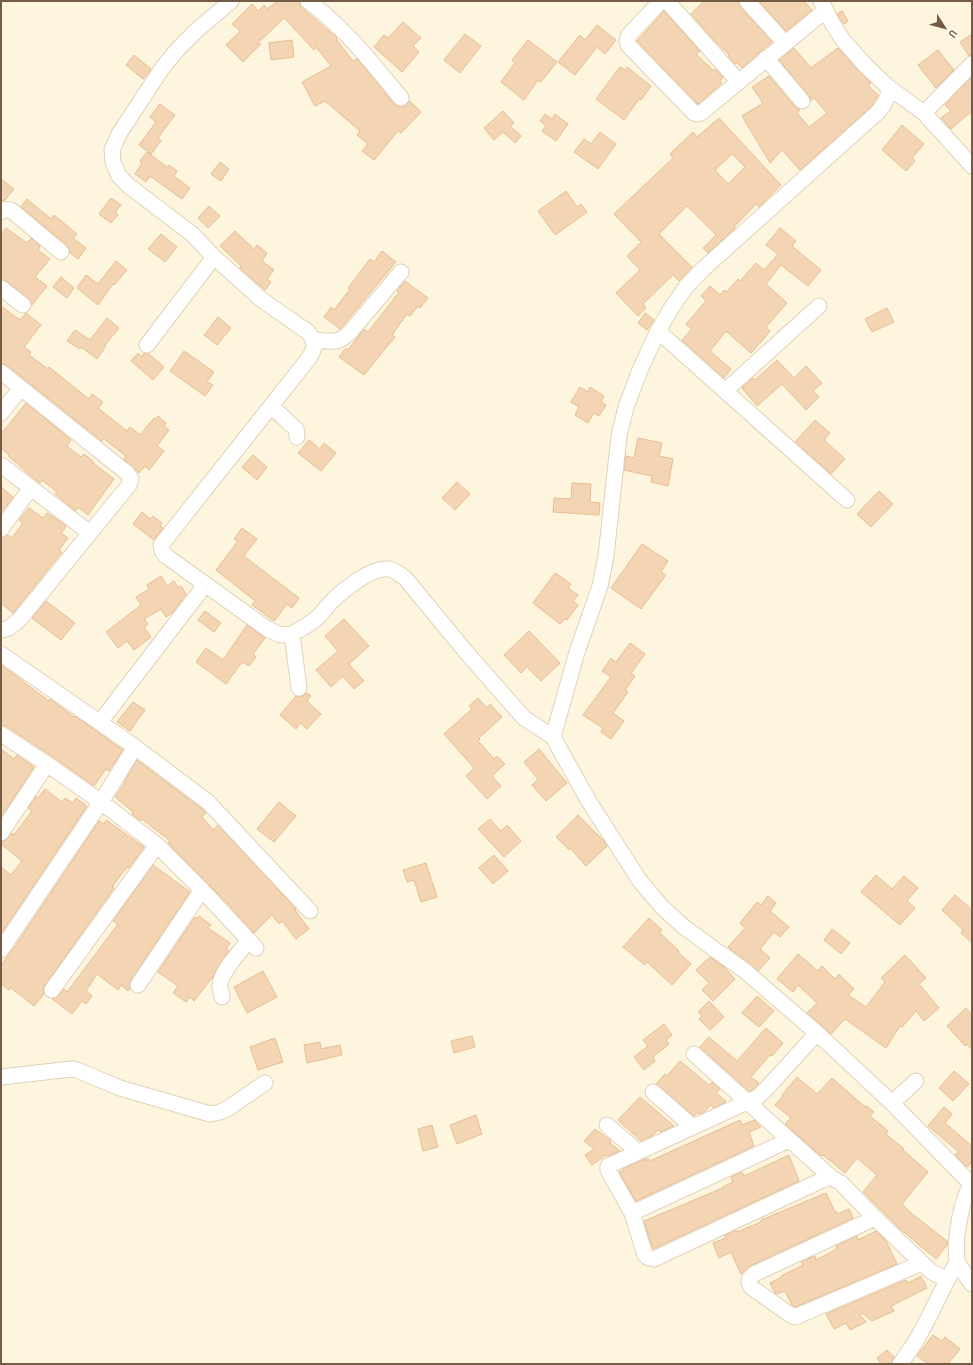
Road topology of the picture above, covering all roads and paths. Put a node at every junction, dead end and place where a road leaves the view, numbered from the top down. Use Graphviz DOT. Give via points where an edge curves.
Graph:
graph roads {
  1 [pos="231,1"];
  2 [pos="308,1"];
  3 [pos="662,1"];
  4 [pos="668,1"];
  5 [pos="747,1"];
  6 [pos="824,5"];
  7 [pos="785,43"];
  8 [pos="766,58"];
  9 [pos="972,64"];
  10 [pos="739,82"];
  11 [pos="887,86"];
  12 [pos="401,98"];
  13 [pos="802,101"];
  14 [pos="924,114"];
  15 [pos="972,166"];
  16 [pos="1,212"];
  17 [pos="61,252"];
  18 [pos="214,257"];
  19 [pos="401,272"];
  20 [pos="1,288"];
  21 [pos="23,305"];
  22 [pos="820,306"];
  23 [pos="658,331"];
  24 [pos="314,340"];
  25 [pos="147,345"];
  26 [pos="1,372"];
  27 [pos="21,388"];
  28 [pos="725,391"];
  29 [pos="271,406"];
  30 [pos="1,413"];
  31 [pos="297,438"];
  32 [pos="1,465"];
  33 [pos="30,488"];
  34 [pos="847,500"];
  35 [pos="1,528"];
  36 [pos="90,533"];
  37 [pos="205,586"];
  38 [pos="1,630"];
  39 [pos="292,634"];
  40 [pos="1,654"];
  41 [pos="299,688"];
  42 [pos="100,722"];
  43 [pos="1,734"];
  44 [pos="552,737"];
  45 [pos="135,747"];
  46 [pos="47,764"];
  47 [pos="100,802"];
  48 [pos="1,833"];
  49 [pos="157,845"];
  50 [pos="202,890"];
  51 [pos="310,911"];
  52 [pos="1,950"];
  53 [pos="138,985"];
  54 [pos="52,990"];
  55 [pos="222,997"];
  56 [pos="817,1033"];
  57 [pos="694,1054"];
  58 [pos="1,1077"];
  59 [pos="916,1081"];
  60 [pos="265,1083"];
  61 [pos="653,1092"];
  62 [pos="747,1102"];
  63 [pos="892,1103"];
  64 [pos="608,1125"];
  65 [pos="693,1127"];
  66 [pos="789,1140"];
  67 [pos="638,1152"];
  68 [pos="832,1178"];
  69 [pos="971,1184"];
  70 [pos="632,1213"];
  71 [pos="875,1218"];
  72 [pos="957,1262"];
  73 [pos="922,1263"];
  74 [pos="948,1278"];
  75 [pos="972,1284"];
  76 [pos="900,1364"];
  1 -- 18 [label="street" via="197,30 163,67 119,134 112,150 113,162 119,176 192,234"];
  2 -- 12 [label="street" via="339,26"];
  3 -- 10 [label="street" via="629,36 626,41 628,45 697,114 701,114"];
  4 -- 10 [label="street"];
  5 -- 7 [label="street"];
  6 -- 7 [label="street"];
  6 -- 11 [label="street" via="844,40"];
  7 -- 8 [label="street"];
  8 -- 10 [label="street"];
  8 -- 13 [label="street"];
  9 -- 14 [label="street"];
  11 -- 14 [label="street"];
  11 -- 23 [label="street" via="888,94 877,113 703,269 686,287"];
  14 -- 15 [label="street"];
  16 -- 17 [label="street" via="10,210"];
  18 -- 24 [label="street" via="262,300 308,332"];
  18 -- 25 [label="street"];
  19 -- 24 [label="street" via="343,340"];
  20 -- 21 [label="street"];
  22 -- 28 [label="street"];
  23 -- 28 [label="street"];
  23 -- 44 [label="street" via="626,407 619,436 606,556 600,586"];
  24 -- 29 [label="street" via="314,350 309,358"];
  26 -- 27 [label="street"];
  27 -- 30 [label="street"];
  27 -- 36 [label="street" via="130,477 129,485"];
  28 -- 34 [label="street"];
  29 -- 31 [label="street" via="296,429"];
  29 -- 37 [label="street" via="161,545 166,556"];
  32 -- 33 [label="street"];
  33 -- 35 [label="street"];
  33 -- 36 [label="street"];
  36 -- 38 [label="street" via="20,619 9,628"];
  37 -- 39 [label="street" via="266,628 280,635"];
  37 -- 42 [label="street"];
  39 -- 41 [label="street"];
  39 -- 44 [label="street" via="315,620 344,590 365,576 388,569 396,572 405,578 524,718"];
  40 -- 42 [label="street"];
  42 -- 45 [label="street"];
  43 -- 46 [label="street"];
  44 -- 56 [label="street" via="588,800 640,881 662,907 684,927 744,970"];
  45 -- 47 [label="street"];
  45 -- 51 [label="street" via="208,802"];
  46 -- 47 [label="street"];
  46 -- 48 [label="street"];
  47 -- 49 [label="street"];
  47 -- 52 [label="street"];
  49 -- 50 [label="street"];
  49 -- 54 [label="street"];
  50 -- 53 [label="street"];
  50 -- 55 [label="street" via="252,944 221,978"];
  56 -- 62 [label="street" via="758,1097"];
  56 -- 63 [label="street"];
  57 -- 62 [label="street"];
  58 -- 60 [label="street" via="77,1070 120,1088 210,1114 227,1109"];
  59 -- 63 [label="street"];
  61 -- 65 [label="street"];
  62 -- 65 [label="street"];
  62 -- 66 [label="street"];
  63 -- 69 [label="street"];
  64 -- 67 [label="street"];
  65 -- 67 [label="street"];
  66 -- 68 [label="street"];
  66 -- 70 [label="street"];
  67 -- 70 [label="street" via="608,1166"];
  68 -- 70 [label="street" via="820,1181 654,1259 645,1255"];
  68 -- 71 [label="street" via="841,1183"];
  69 -- 72 [label="street" via="959,1221"];
  71 -- 73 [label="street"];
  71 -- 73 [label="street" via="754,1274 749,1282 751,1287 795,1317"];
  72 -- 74 [label="street"];
  72 -- 75 [label="street"];
  73 -- 74 [label="street" via="932,1272"];
  74 -- 76 [label="street" via="921,1335"];
}
